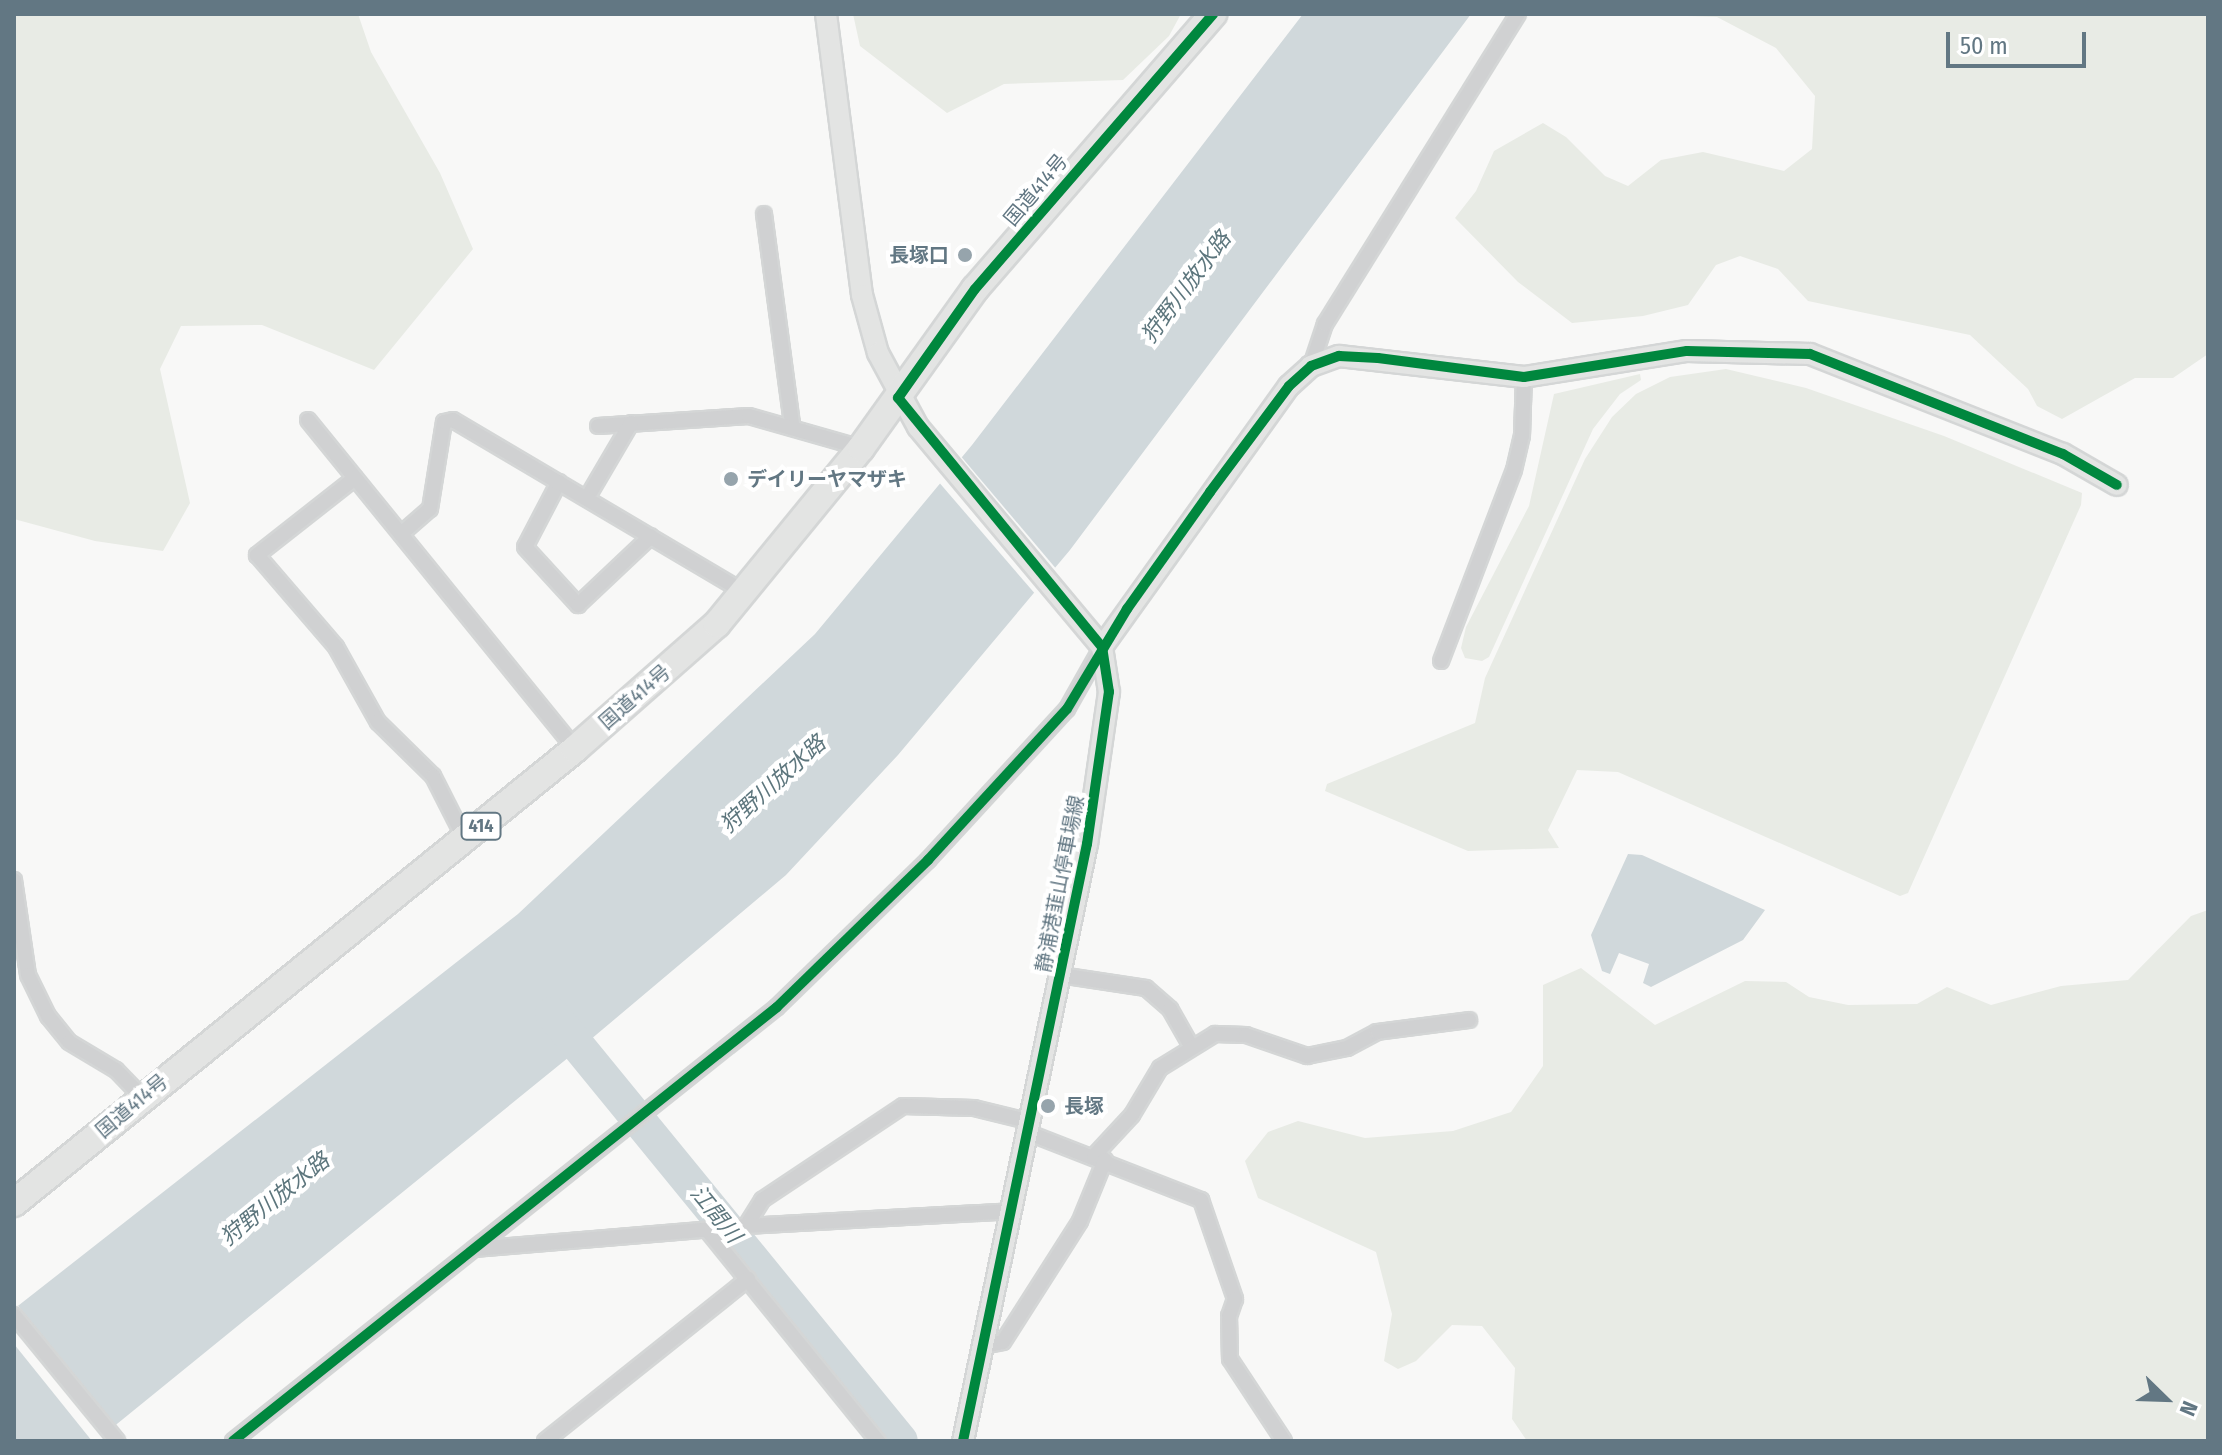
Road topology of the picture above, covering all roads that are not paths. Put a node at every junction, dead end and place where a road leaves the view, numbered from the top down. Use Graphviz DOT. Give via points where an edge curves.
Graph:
graph roads {
  1 [pos="826,14"];
  2 [pos="1213,14"];
  3 [pos="1518,14"];
  4 [pos="764,214"];
  5 [pos="1311,366"];
  6 [pos="1524,377"];
  7 [pos="898,398"];
  8 [pos="308,420"];
  9 [pos="631,423"];
  10 [pos="792,424"];
  11 [pos="598,426"];
  12 [pos="861,448"];
  13 [pos="355,478"];
  14 [pos="559,482"];
  15 [pos="2117,485"];
  16 [pos="587,498"];
  17 [pos="401,534"];
  18 [pos="651,536"];
  19 [pos="744,592"];
  20 [pos="1102,647"];
  21 [pos="1441,661"];
  22 [pos="575,749"];
  23 [pos="465,839"];
  24 [pos="14,880"];
  25 [pos="1060,975"];
  26 [pos="1469,1020"];
  27 [pos="1191,1046"];
  28 [pos="142,1097"];
  29 [pos="1030,1127"];
  30 [pos="1099,1158"];
  31 [pos="14,1203"];
  32 [pos="1011,1211"];
  33 [pos="746,1226"];
  34 [pos="711,1229"];
  35 [pos="474,1249"];
  36 [pos="748,1279"];
  37 [pos="14,1315"];
  38 [pos="983,1346"];
  39 [pos="117,1441"];
  40 [pos="233,1441"];
  41 [pos="545,1441"];
  42 [pos="878,1441"];
  43 [pos="963,1441"];
  44 [pos="1284,1441"];
  1 -- 7 [label="street" via="862,295 878,353"];
  2 -- 7 [label="highway, 国道414号 / 414" via="975,289"];
  3 -- 5 [label="street" via="1325,324"];
  4 -- 10 [label="street"];
  5 -- 6 [label="street" via="1339,356 1378,358"];
  5 -- 20 [label="street" via="1289,386 1219,480"];
  6 -- 15 [label="street" via="1687,351 1810,354 2063,454"];
  6 -- 21 [label="street" via="1522,436 1514,470"];
  7 -- 12 [label="highway, 国道414号 / 414"];
  7 -- 20 [label="street"];
  8 -- 13 [label="street"];
  9 -- 10 [label="street" via="749,416"];
  9 -- 11 [label="street"];
  9 -- 16 [label="street"];
  10 -- 12 [label="street"];
  12 -- 19 [label="highway, 国道414号 / 414"];
  13 -- 17 [label="street"];
  13 -- 23 [label="street" via="257,555 336,647 378,722 433,776"];
  14 -- 16 [label="street"];
  14 -- 17 [label="street" via="453,420 444,422 430,509"];
  14 -- 18 [label="street" via="525,547 578,605"];
  16 -- 18 [label="street"];
  17 -- 22 [label="street"];
  18 -- 19 [label="street"];
  19 -- 22 [label="highway, 国道414号 / 414" via="693,647"];
  20 -- 25 [label="street, 静浦港韮山停車場線" via="1107,726"];
  20 -- 35 [label="street" via="1067,709 928,860 777,1007"];
  22 -- 23 [label="highway, 国道414号 / 414"];
  23 -- 28 [label="highway, 国道414号 / 414"];
  24 -- 28 [label="street" via="28,975 48,1016 69,1042 116,1070"];
  25 -- 27 [label="street" via="1146,988 1170,1009"];
  25 -- 29 [label="street, 静浦港韮山停車場線"];
  26 -- 27 [label="street" via="1377,1032 1347,1048 1307,1056 1228,1032"];
  27 -- 30 [label="street" via="1160,1068"];
  28 -- 31 [label="highway, 国道414号 / 414"];
  29 -- 30 [label="street"];
  29 -- 32 [label="street, 静浦港韮山停車場線"];
  29 -- 33 [label="street" via="974,1108 903,1106 762,1200"];
  30 -- 38 [label="street" via="1080,1221 1003,1342"];
  30 -- 44 [label="street" via="1201,1200 1235,1299 1229,1316 1230,1359"];
  32 -- 33 [label="street"];
  32 -- 38 [label="street, 静浦港韮山停車場線"];
  33 -- 34 [label="street"];
  34 -- 35 [label="street"];
  34 -- 36 [label="street"];
  35 -- 40 [label="street"];
  36 -- 41 [label="street"];
  36 -- 42 [label="street"];
  37 -- 39 [label="street"];
  38 -- 43 [label="street, 静浦港韮山停車場線"];
}
